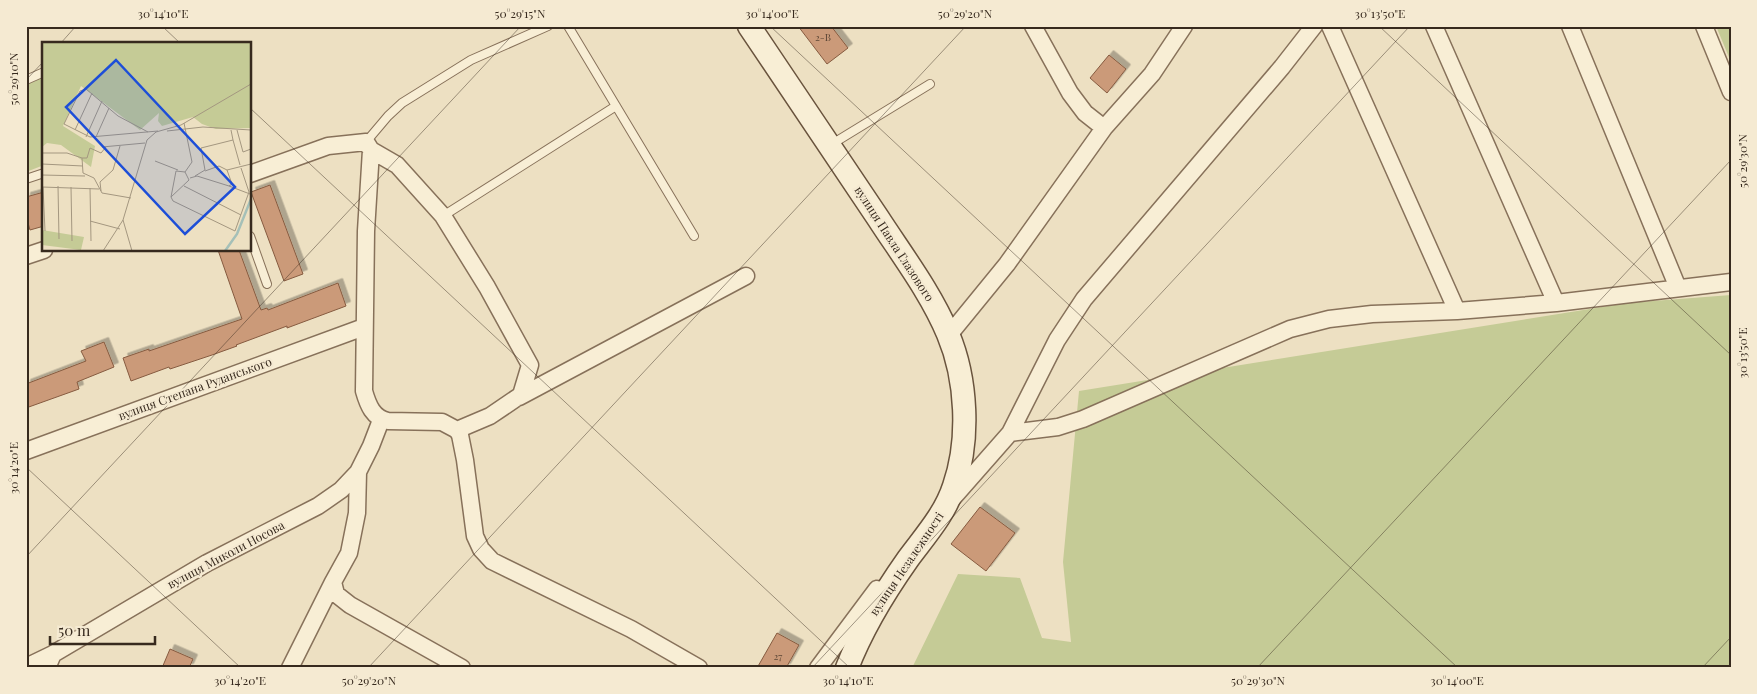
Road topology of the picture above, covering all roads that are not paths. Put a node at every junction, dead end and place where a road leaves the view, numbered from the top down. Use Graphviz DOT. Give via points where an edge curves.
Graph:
graph roads {
  1 [pos="548,26"];
  2 [pos="568,26"];
  3 [pos="749,26"];
  4 [pos="1033,26"];
  5 [pos="1184,26"];
  6 [pos="1314,26"];
  7 [pos="1330,26"];
  8 [pos="1434,26"];
  9 [pos="1570,26"];
  10 [pos="1704,26"];
  11 [pos="42,73"];
  12 [pos="26,80"];
  13 [pos="930,84"];
  14 [pos="1731,92"];
  15 [pos="616,106"];
  16 [pos="1104,128"];
  17 [pos="368,146"];
  18 [pos="830,146"];
  19 [pos="42,174"];
  20 [pos="251,174"];
  21 [pos="26,179"];
  22 [pos="443,216"];
  23 [pos="694,236"];
  24 [pos="251,239"];
  25 [pos="42,251"];
  26 [pos="26,256"];
  27 [pos="746,276"];
  28 [pos="1731,282"];
  29 [pos="267,284"];
  30 [pos="1678,288"];
  31 [pos="1556,303"];
  32 [pos="1457,311"];
  33 [pos="364,327"];
  34 [pos="949,335"];
  35 [pos="518,397"];
  36 [pos="381,420"];
  37 [pos="457,430"];
  38 [pos="1010,433"];
  39 [pos="26,451"];
  40 [pos="358,472"];
  41 [pos="950,496"];
  42 [pos="883,581"];
  43 [pos="333,582"];
  44 [pos="50,661"];
  45 [pos="26,667"];
  46 [pos="290,668"];
  47 [pos="462,668"];
  48 [pos="699,668"];
  49 [pos="818,668"];
  50 [pos="847,668"];
  1 -- 17 [label="lane" via="471,60 402,103 388,116"];
  2 -- 15 [label="lane"];
  3 -- 18 [label="main road, вулиця Павла Глазового"];
  4 -- 16 [label="street" via="1070,93 1085,113"];
  5 -- 16 [label="street" via="1152,74"];
  6 -- 38 [label="street" via="1282,68 1084,299 1057,340"];
  7 -- 32 [label="street"];
  8 -- 31 [label="street"];
  9 -- 30 [label="street"];
  10 -- 14 [label="street"];
  11 -- 12 [label="lane"];
  13 -- 18 [label="lane"];
  15 -- 22 [label="lane"];
  15 -- 23 [label="lane"];
  16 -- 34 [label="street" via="1007,264"];
  17 -- 20 [label="street" via="328,146"];
  17 -- 22 [label="street" via="397,164"];
  17 -- 33 [label="street"];
  18 -- 34 [label="main road, вулиця Павла Глазового" via="927,295"];
  19 -- 21 [label="lane"];
  22 -- 35 [label="street" via="530,365"];
  24 -- 29 [label="lane"];
  25 -- 26 [label="street"];
  27 -- 35 [label="street"];
  28 -- 30 [label="street"];
  30 -- 31 [label="street"];
  31 -- 32 [label="street"];
  32 -- 38 [label="street" via="1372,314 1290,329 1083,419 1058,427"];
  33 -- 36 [label="street" via="364,391 368,405"];
  33 -- 39 [label="street, вулиця Степана Руданського"];
  34 -- 41 [label="main road, вулиця Павла Глазового" via="959,370 965,414 962,460"];
  35 -- 37 [label="street" via="490,416"];
  36 -- 37 [label="street" via="442,422"];
  36 -- 40 [label="street, вулиця Миколи Носова"];
  37 -- 48 [label="street" via="480,550 492,561 631,629"];
  38 -- 41 [label="street"];
  40 -- 43 [label="street" via="357,512 349,552"];
  40 -- 44 [label="street, вулиця Миколи Носова" via="341,490 318,506 207,563"];
  41 -- 50 [label="main road, вулиця Незалежності" via="890,586"];
  42 -- 49 [label="street"];
  43 -- 46 [label="street"];
  43 -- 47 [label="street" via="336,594 350,605"];
  44 -- 45 [label="street, вулиця Миколи Носова"];
}
